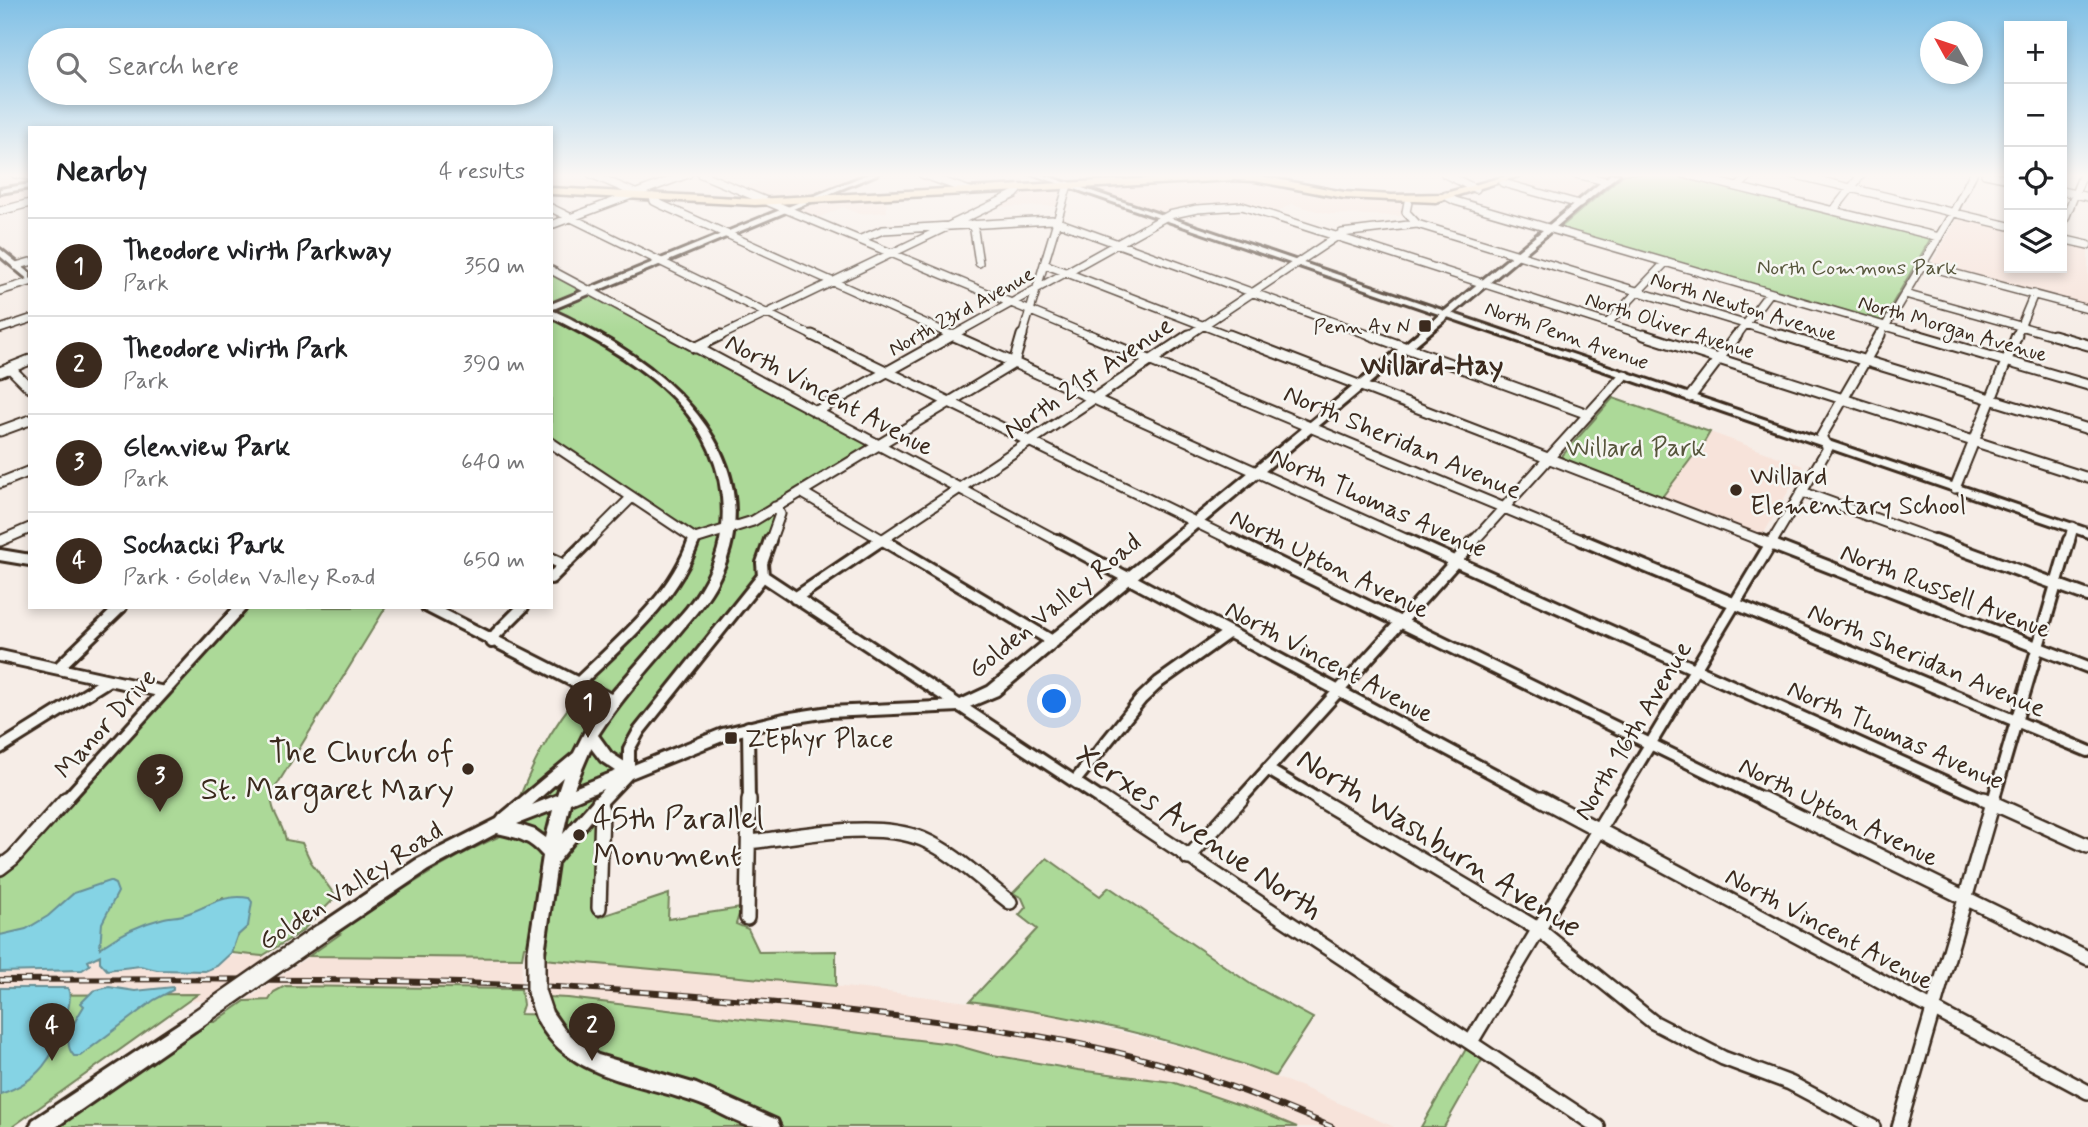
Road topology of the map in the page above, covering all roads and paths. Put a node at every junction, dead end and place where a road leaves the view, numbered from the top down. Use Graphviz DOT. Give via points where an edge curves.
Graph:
graph roads {
  1 [pos="591,227"];
  2 [pos="712,227"];
  3 [pos="746,227"];
  4 [pos="830,227"];
  5 [pos="938,227"];
  6 [pos="947,227"];
  7 [pos="974,227"];
  8 [pos="1055,227"];
  9 [pos="1069,227"];
  10 [pos="1148,227"];
  11 [pos="1189,227"];
  12 [pos="1307,227"];
  13 [pos="1400,227"];
  14 [pos="1425,227"];
  15 [pos="1541,227"];
  16 [pos="1552,227"];
  17 [pos="1897,227"];
  18 [pos="1945,227"];
  19 [pos="1549,229"];
  20 [pos="729,234"];
  21 [pos="1337,236"];
  22 [pos="1939,237"];
  23 [pos="861,239"];
  24 [pos="2067,240"];
  25 [pos="1117,244"];
  26 [pos="2088,245"];
  27 [pos="893,253"];
  28 [pos="1518,255"];
  29 [pos="2,256"];
  30 [pos="664,262"];
  31 [pos="1666,262"];
  32 [pos="28,263"];
  33 [pos="979,263"];
  34 [pos="1297,263"];
  35 [pos="1044,264"];
  36 [pos="1922,265"];
  37 [pos="16,266"];
  38 [pos="553,271"];
  39 [pos="1067,272"];
  40 [pos="28,278"];
  41 [pos="28,281"];
  42 [pos="833,282"];
  43 [pos="1485,284"];
  44 [pos="1036,289"];
  45 [pos="0,291"];
  46 [pos="592,292"];
  47 [pos="1638,292"];
  48 [pos="1252,293"];
  49 [pos="1769,293"];
  50 [pos="1905,294"];
  51 [pos="2034,294"];
  52 [pos="1012,303"];
  53 [pos="2088,309"];
  54 [pos="553,310"];
  55 [pos="1030,310"];
  56 [pos="553,312"];
  57 [pos="768,313"];
  58 [pos="1447,314"];
  59 [pos="28,320"];
  60 [pos="1608,323"];
  61 [pos="1745,324"];
  62 [pos="1203,325"];
  63 [pos="1886,326"];
  64 [pos="2020,326"];
  65 [pos="0,329"];
  66 [pos="953,336"];
  67 [pos="2088,345"];
  68 [pos="695,348"];
  69 [pos="1407,349"];
  70 [pos="1718,359"];
  71 [pos="1151,360"];
  72 [pos="28,361"];
  73 [pos="1865,361"];
  74 [pos="2006,361"];
  75 [pos="1014,363"];
  76 [pos="10,368"];
  77 [pos="0,372"];
  78 [pos="888,372"];
  79 [pos="1624,375"];
  80 [pos="2088,385"];
  81 [pos="28,386"];
  82 [pos="1362,386"];
  83 [pos="1690,397"];
  84 [pos="1093,399"];
  85 [pos="1842,399"];
  86 [pos="1991,399"];
  87 [pos="950,402"];
  88 [pos="815,412"];
  89 [pos="1588,414"];
  90 [pos="28,421"];
  91 [pos="1312,428"];
  92 [pos="2088,429"];
  93 [pos="0,431"];
  94 [pos="1030,441"];
  95 [pos="1823,442"];
  96 [pos="1974,442"];
  97 [pos="553,444"];
  98 [pos="878,446"];
  99 [pos="1548,458"];
  100 [pos="28,472"];
  101 [pos="1258,472"];
  102 [pos="2088,478"];
  103 [pos="0,483"];
  104 [pos="958,488"];
  105 [pos="1955,488"];
  106 [pos="801,492"];
  107 [pos="1802,492"];
  108 [pos="632,497"];
  109 [pos="775,507"];
  110 [pos="1504,507"];
  111 [pos="1196,523"];
  112 [pos="2073,527"];
  113 [pos="730,528"];
  114 [pos="28,529"];
  115 [pos="2088,533"];
  116 [pos="695,540"];
  117 [pos="881,540"];
  118 [pos="0,541"];
  119 [pos="1771,544"];
  120 [pos="0,555"];
  121 [pos="28,560"];
  122 [pos="553,560"];
  123 [pos="1455,562"];
  124 [pos="564,565"];
  125 [pos="553,576"];
  126 [pos="763,576"];
  127 [pos="1128,579"];
  128 [pos="2057,585"];
  129 [pos="2088,596"];
  130 [pos="795,597"];
  131 [pos="1735,604"];
  132 [pos="119,609"];
  133 [pos="239,609"];
  134 [pos="432,609"];
  135 [pos="521,609"];
  136 [pos="1401,622"];
  137 [pos="1228,633"];
  138 [pos="492,642"];
  139 [pos="1054,642"];
  140 [pos="2038,648"];
  141 [pos="0,656"];
  142 [pos="2088,667"];
  143 [pos="58,668"];
  144 [pos="1696,670"];
  145 [pos="109,680"];
  146 [pos="578,684"];
  147 [pos="1339,691"];
  148 [pos="164,692"];
  149 [pos="615,702"];
  150 [pos="960,706"];
  151 [pos="2016,720"];
  152 [pos="748,727"];
  153 [pos="590,735"];
  154 [pos="1648,744"];
  155 [pos="0,748"];
  156 [pos="2088,751"];
  157 [pos="579,755"];
  158 [pos="1267,769"];
  159 [pos="629,772"];
  160 [pos="1075,781"];
  161 [pos="561,800"];
  162 [pos="599,802"];
  163 [pos="1993,803"];
  164 [pos="496,826"];
  165 [pos="1597,830"];
  166 [pos="750,842"];
  167 [pos="2088,846"];
  168 [pos="552,858"];
  169 [pos="1188,859"];
  170 [pos="0,869"];
  171 [pos="1964,897"];
  172 [pos="1010,902"];
  173 [pos="599,908"];
  174 [pos="747,918"];
  175 [pos="1538,929"];
  176 [pos="536,953"];
  177 [pos="2088,958"];
  178 [pos="1932,1009"];
  179 [pos="544,1015"];
  180 [pos="1471,1042"];
  181 [pos="2088,1093"];
  182 [pos="40,1127"];
  183 [pos="770,1127"];
  184 [pos="1598,1127"];
  185 [pos="1873,1127"];
  186 [pos="1899,1127"];
  1 -- 30 [label="street, North Upton Avenue"];
  2 -- 20 [label="street, North Thomas Avenue"];
  3 -- 20 [label="street"];
  4 -- 23 [label="street, North Sheridan Avenue"];
  5 -- 23 [label="street" via="883,230"];
  6 -- 27 [label="street"];
  7 -- 33 [label="street"];
  8 -- 35 [label="street"];
  9 -- 25 [label="street"];
  10 -- 25 [label="street, North 23rd Avenue"];
  11 -- 34 [label="street, North Penn Avenue"];
  12 -- 21 [label="street, North Oliver Avenue"];
  13 -- 21 [label="street, North 21st Avenue"];
  14 -- 28 [label="street, North Newton Avenue"];
  15 -- 19 [label="street, North Morgan Avenue"];
  16 -- 19 [label="street, Golden Valley Road"];
  17 -- 22 [label="street"];
  18 -- 22 [label="street"];
  19 -- 28 [label="street, Golden Valley Road"];
  19 -- 31 [label="street, North Morgan Avenue"];
  20 -- 30 [label="street"];
  20 -- 42 [label="street, North Thomas Avenue"];
  21 -- 34 [label="street, North 21st Avenue"];
  21 -- 43 [label="street, North Oliver Avenue"];
  22 -- 36 [label="street"];
  23 -- 27 [label="street, North Sheridan Avenue"];
  24 -- 26 [label="street"];
  25 -- 39 [label="street, North 23rd Avenue"];
  25 -- 48 [label="street"];
  27 -- 42 [label="street"];
  27 -- 52 [label="street, North Sheridan Avenue"];
  28 -- 43 [label="street, Golden Valley Road"];
  28 -- 47 [label="street, North Newton Avenue"];
  29 -- 37 [label="street"];
  30 -- 46 [label="street"];
  30 -- 57 [label="street, North Upton Avenue"];
  31 -- 47 [label="street"];
  31 -- 49 [label="street, North Morgan Avenue"];
  32 -- 37 [label="street"];
  34 -- 48 [label="street, North 21st Avenue"];
  34 -- 58 [label="street, North Penn Avenue"];
  35 -- 39 [label="street, North Russell Avenue"];
  35 -- 44 [label="street"];
  36 -- 50 [label="street"];
  36 -- 51 [label="street"];
  37 -- 40 [label="street"];
  38 -- 46 [label="street, North Vincent Avenue"];
  39 -- 44 [label="street, North 23rd Avenue"];
  39 -- 62 [label="street, North Russell Avenue"];
  41 -- 45 [label="street"];
  42 -- 57 [label="street"];
  42 -- 66 [label="street, North Thomas Avenue"];
  43 -- 58 [label="street, Golden Valley Road"];
  43 -- 60 [label="street, North Oliver Avenue"];
  44 -- 52 [label="street, North 23rd Avenue"];
  44 -- 55 [label="street"];
  46 -- 54 [label="street"];
  46 -- 68 [label="street, North Vincent Avenue"];
  47 -- 60 [label="street"];
  47 -- 61 [label="street, North Newton Avenue"];
  48 -- 62 [label="street, North 21st Avenue"];
  48 -- 69 [label="street"];
  49 -- 61 [label="street"];
  49 -- 63 [label="street, North Morgan Avenue"];
  50 -- 63 [label="street"];
  50 -- 64 [label="street"];
  51 -- 53 [label="street"];
  51 -- 64 [label="street"];
  52 -- 55 [label="street, North Sheridan Avenue"];
  52 -- 66 [label="street, North 23rd Avenue"];
  55 -- 71 [label="street, North Sheridan Avenue"];
  55 -- 75 [label="street"];
  56 -- 113 [label="street" via="634,358 684,401 705,428 722,468"];
  57 -- 68 [label="street"];
  57 -- 78 [label="street, North Upton Avenue"];
  58 -- 69 [label="street, Golden Valley Road"];
  58 -- 79 [label="street, North Penn Avenue"];
  59 -- 65 [label="street"];
  60 -- 70 [label="street, North Oliver Avenue"];
  61 -- 70 [label="street"];
  61 -- 73 [label="street, North Newton Avenue"];
  62 -- 71 [label="street, North 21st Avenue"];
  62 -- 82 [label="street, North Russell Avenue"];
  63 -- 73 [label="street"];
  63 -- 74 [label="street, North Morgan Avenue"];
  64 -- 67 [label="street"];
  64 -- 74 [label="street"];
  66 -- 75 [label="street, North Thomas Avenue"];
  66 -- 78 [label="street, North 23rd Avenue"];
  68 -- 88 [label="street, North Vincent Avenue"];
  69 -- 82 [label="street, Golden Valley Road"];
  69 -- 89 [label="street"];
  70 -- 83 [label="street"];
  70 -- 85 [label="street, North Oliver Avenue"];
  71 -- 84 [label="street, North 21st Avenue"];
  71 -- 91 [label="street, North Sheridan Avenue"];
  72 -- 76 [label="street"];
  73 -- 85 [label="street"];
  73 -- 86 [label="street, North Newton Avenue"];
  74 -- 80 [label="street, North Morgan Avenue"];
  74 -- 86 [label="street"];
  75 -- 84 [label="street, North Thomas Avenue"];
  75 -- 87 [label="street"];
  76 -- 77 [label="street"];
  76 -- 81 [label="street"];
  78 -- 87 [label="street, North Upton Avenue"];
  78 -- 88 [label="street, North 23rd Avenue"];
  79 -- 83 [label="street, North Penn Avenue"];
  79 -- 89 [label="street"];
  82 -- 91 [label="street, Golden Valley Road"];
  82 -- 99 [label="street, North Russell Avenue"];
  83 -- 95 [label="street, North Penn Avenue"];
  84 -- 94 [label="street, North 21st Avenue"];
  84 -- 101 [label="street, North Thomas Avenue"];
  85 -- 95 [label="street" via="1821,437"];
  85 -- 96 [label="street, North Oliver Avenue"];
  86 -- 92 [label="street, North Newton Avenue"];
  86 -- 96 [label="street"];
  87 -- 94 [label="street, North Upton Avenue"];
  87 -- 98 [label="street"];
  88 -- 98 [label="street, North Vincent Avenue"];
  89 -- 99 [label="street"];
  90 -- 93 [label="street"];
  91 -- 101 [label="street, Golden Valley Road"];
  91 -- 110 [label="street, North Sheridan Avenue"];
  94 -- 104 [label="street, North 21st Avenue"];
  94 -- 111 [label="street, North Upton Avenue"];
  95 -- 105 [label="street, North Penn Avenue"];
  95 -- 107 [label="street, North 16th Avenue" via="1828,447"];
  96 -- 102 [label="street, North Oliver Avenue"];
  96 -- 105 [label="street"];
  97 -- 108 [label="street"];
  98 -- 104 [label="street, North Vincent Avenue"];
  98 -- 106 [label="street"];
  99 -- 110 [label="street"];
  99 -- 119 [label="street, North Russell Avenue"];
  100 -- 103 [label="street"];
  101 -- 111 [label="street, Golden Valley Road"];
  101 -- 123 [label="street, North Thomas Avenue"];
  104 -- 117 [label="street, North 21st Avenue"];
  104 -- 127 [label="street, North Vincent Avenue"];
  105 -- 112 [label="street, North Penn Avenue"];
  106 -- 109 [label="street"];
  106 -- 117 [label="street"];
  107 -- 119 [label="street, North 16th Avenue"];
  107 -- 128 [label="street"];
  108 -- 116 [label="street"];
  108 -- 124 [label="street"];
  109 -- 113 [label="street"];
  109 -- 126 [label="street" via="780,514 762,563"];
  110 -- 123 [label="street"];
  110 -- 131 [label="street, North Sheridan Avenue"];
  111 -- 127 [label="street, Golden Valley Road"];
  111 -- 136 [label="street, North Upton Avenue"];
  112 -- 115 [label="street, North Penn Avenue"];
  112 -- 128 [label="street"];
  113 -- 116 [label="street"];
  113 -- 149 [label="street" via="707,589"];
  114 -- 118 [label="street"];
  116 -- 146 [label="street" via="684,566 657,600"];
  117 -- 130 [label="street, North 21st Avenue"];
  117 -- 139 [label="street"];
  119 -- 131 [label="street, North 16th Avenue"];
  119 -- 140 [label="street, North Russell Avenue"];
  120 -- 121 [label="street"];
  122 -- 124 [label="street"];
  123 -- 136 [label="street"];
  123 -- 144 [label="street, North Thomas Avenue"];
  124 -- 125 [label="street"];
  126 -- 130 [label="street, Xerxes Avenue North"];
  126 -- 159 [label="street" via="639,731 629,749"];
  127 -- 137 [label="street, North Vincent Avenue"];
  127 -- 139 [label="street, Golden Valley Road"];
  128 -- 129 [label="street"];
  128 -- 140 [label="street"];
  130 -- 150 [label="street, Xerxes Avenue North"];
  131 -- 144 [label="street, North 16th Avenue"];
  131 -- 151 [label="street, North Sheridan Avenue"];
  132 -- 143 [label="street"];
  133 -- 148 [label="street, Manor Drive"];
  134 -- 138 [label="street"];
  135 -- 138 [label="street"];
  136 -- 147 [label="street"];
  136 -- 154 [label="street, North Upton Avenue"];
  137 -- 147 [label="street, North Vincent Avenue"];
  137 -- 160 [label="street" via="1141,699"];
  138 -- 146 [label="street"];
  139 -- 150 [label="street, Golden Valley Road" via="993,691"];
  140 -- 142 [label="street, North Russell Avenue"];
  140 -- 151 [label="street"];
  141 -- 143 [label="street"];
  143 -- 145 [label="street"];
  144 -- 154 [label="street, North 16th Avenue"];
  144 -- 163 [label="street, North Thomas Avenue"];
  145 -- 148 [label="street"];
  145 -- 155 [label="street"];
  146 -- 149 [label="street"];
  147 -- 158 [label="street"];
  147 -- 165 [label="street, North Vincent Avenue"];
  148 -- 170 [label="street, Manor Drive"];
  149 -- 153 [label="street"];
  150 -- 152 [label="street, Golden Valley Road" via="829,712"];
  150 -- 160 [label="street, Xerxes Avenue North"];
  151 -- 156 [label="street, North Sheridan Avenue"];
  151 -- 163 [label="street"];
  152 -- 159 [label="street, Golden Valley Road"];
  152 -- 166 [label="street"];
  153 -- 157 [label="street"];
  153 -- 159 [label="street" via="606,757"];
  154 -- 165 [label="street, North 16th Avenue"];
  154 -- 171 [label="street, North Upton Avenue"];
  157 -- 161 [label="street"];
  157 -- 164 [label="street"];
  158 -- 169 [label="street"];
  158 -- 175 [label="street, North Washburn Avenue"];
  159 -- 161 [label="street, Golden Valley Road"];
  159 -- 162 [label="street"];
  160 -- 169 [label="street, Xerxes Avenue North"];
  161 -- 164 [label="street, Golden Valley Road"];
  161 -- 168 [label="street"];
  162 -- 168 [label="street"];
  162 -- 173 [label="street"];
  163 -- 167 [label="street, North Thomas Avenue"];
  163 -- 171 [label="street"];
  164 -- 168 [label="street" via="531,834"];
  164 -- 182 [label="street, Golden Valley Road, bridge" via="422,865"];
  165 -- 175 [label="street, North 16th Avenue"];
  165 -- 178 [label="street, North Vincent Avenue"];
  166 -- 172 [label="street" via="886,831 914,835"];
  166 -- 174 [label="street"];
  168 -- 176 [label="street"];
  169 -- 180 [label="street, Xerxes Avenue North"];
  171 -- 177 [label="street, North Upton Avenue"];
  171 -- 178 [label="street"];
  175 -- 180 [label="street, North 16th Avenue"];
  175 -- 185 [label="street, North Washburn Avenue" via="1653,1022 1723,1058 1790,1083"];
  176 -- 179 [label="street, bridge" via="536,992"];
  178 -- 181 [label="street, North Vincent Avenue"];
  178 -- 186 [label="street"];
  179 -- 183 [label="street" via="564,1044 589,1062 699,1094"];
  180 -- 184 [label="street, Xerxes Avenue North"];
}
